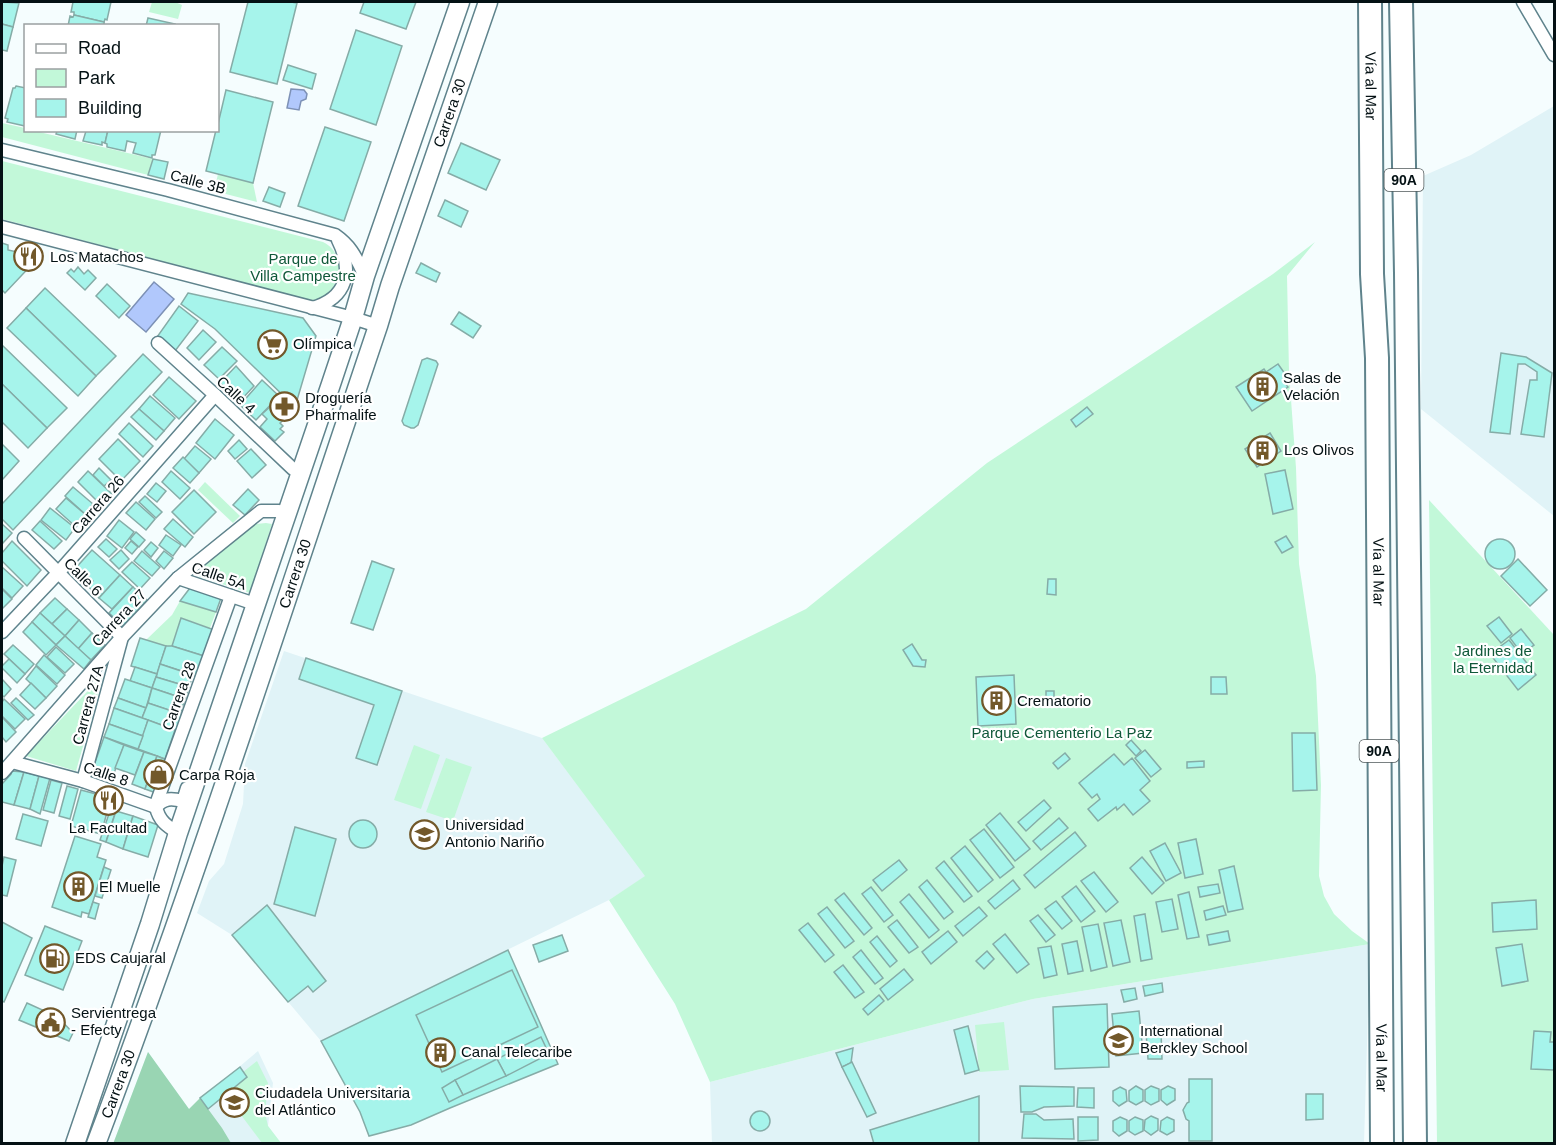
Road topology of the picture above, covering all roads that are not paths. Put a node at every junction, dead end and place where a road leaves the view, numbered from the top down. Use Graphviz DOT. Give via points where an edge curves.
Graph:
graph roads {
  1 [pos="460,2"];
  2 [pos="488,2"];
  3 [pos="1370,2"];
  4 [pos="1401,2"];
  5 [pos="1523,2"];
  6 [pos="1554,55"];
  7 [pos="2,150"];
  8 [pos="2,227"];
  9 [pos="335,235"];
  10 [pos="364,276"];
  11 [pos="390,286"];
  12 [pos="311,308"];
  13 [pos="353,318"];
  14 [pos="378,326"];
  15 [pos="158,343"];
  16 [pos="331,384"];
  17 [pos="215,395"];
  18 [pos="293,469"];
  19 [pos="279,511"];
  20 [pos="24,538"];
  21 [pos="58,573"];
  22 [pos="178,578"];
  23 [pos="231,596"];
  24 [pos="249,602"];
  25 [pos="2,632"];
  26 [pos="122,637"];
  27 [pos="12,762"];
  28 [pos="2,773"];
  29 [pos="83,781"];
  30 [pos="156,807"];
  31 [pos="178,833"];
  32 [pos="75,1143"];
  33 [pos="96,1143"];
  34 [pos="1382,1143"];
  35 [pos="1415,1143"];
  1 -- 10 [label="main road, Carrera 30"];
  2 -- 11 [label="main road, Carrera 30"];
  3 -- 34 [label="highway, Vía al Mar / 90A" via="1372,274 1377,370"];
  4 -- 35 [label="highway, Vía al Mar / 90A"];
  5 -- 6 [label="street"];
  7 -- 9 [label="street, Calle 3B"];
  8 -- 12 [label="street"];
  9 -- 10 [label="street" via="355,254"];
  9 -- 12 [label="street" via="343,250 346,278 337,294 325,304"];
  10 -- 11 [label="main road"];
  10 -- 13 [label="main road, Carrera 30"];
  11 -- 14 [label="main road, Carrera 30"];
  12 -- 13 [label="street"];
  13 -- 14 [label="street"];
  13 -- 16 [label="main road, Carrera 30"];
  14 -- 33 [label="main road, Carrera 30" via="139,1031"];
  15 -- 17 [label="street, Calle 4"];
  16 -- 30 [label="street" via="183,801 167,799"];
  16 -- 31 [label="main road, Carrera 30"];
  17 -- 18 [label="street, Calle 4"];
  17 -- 21 [label="street, Carrera 26"];
  19 -- 22 [label="street, Carrera 27" via="261,512"];
  20 -- 21 [label="street, Calle 6"];
  21 -- 25 [label="street, Carrera 26"];
  21 -- 26 [label="street, Calle 6"];
  22 -- 23 [label="street, Calle 5A"];
  22 -- 26 [label="street, Carrera 27"];
  23 -- 24 [label="street, Calle 5A"];
  23 -- 30 [label="street, Carrera 28"];
  26 -- 27 [label="street, Carrera 27"];
  26 -- 29 [label="street, Carrera 27A"];
  27 -- 28 [label="street, Carrera 27"];
  27 -- 29 [label="street, Calle 8"];
  29 -- 30 [label="street, Calle 8"];
  30 -- 31 [label="street" via="161,820"];
  31 -- 32 [label="main road, Carrera 30"];
}
